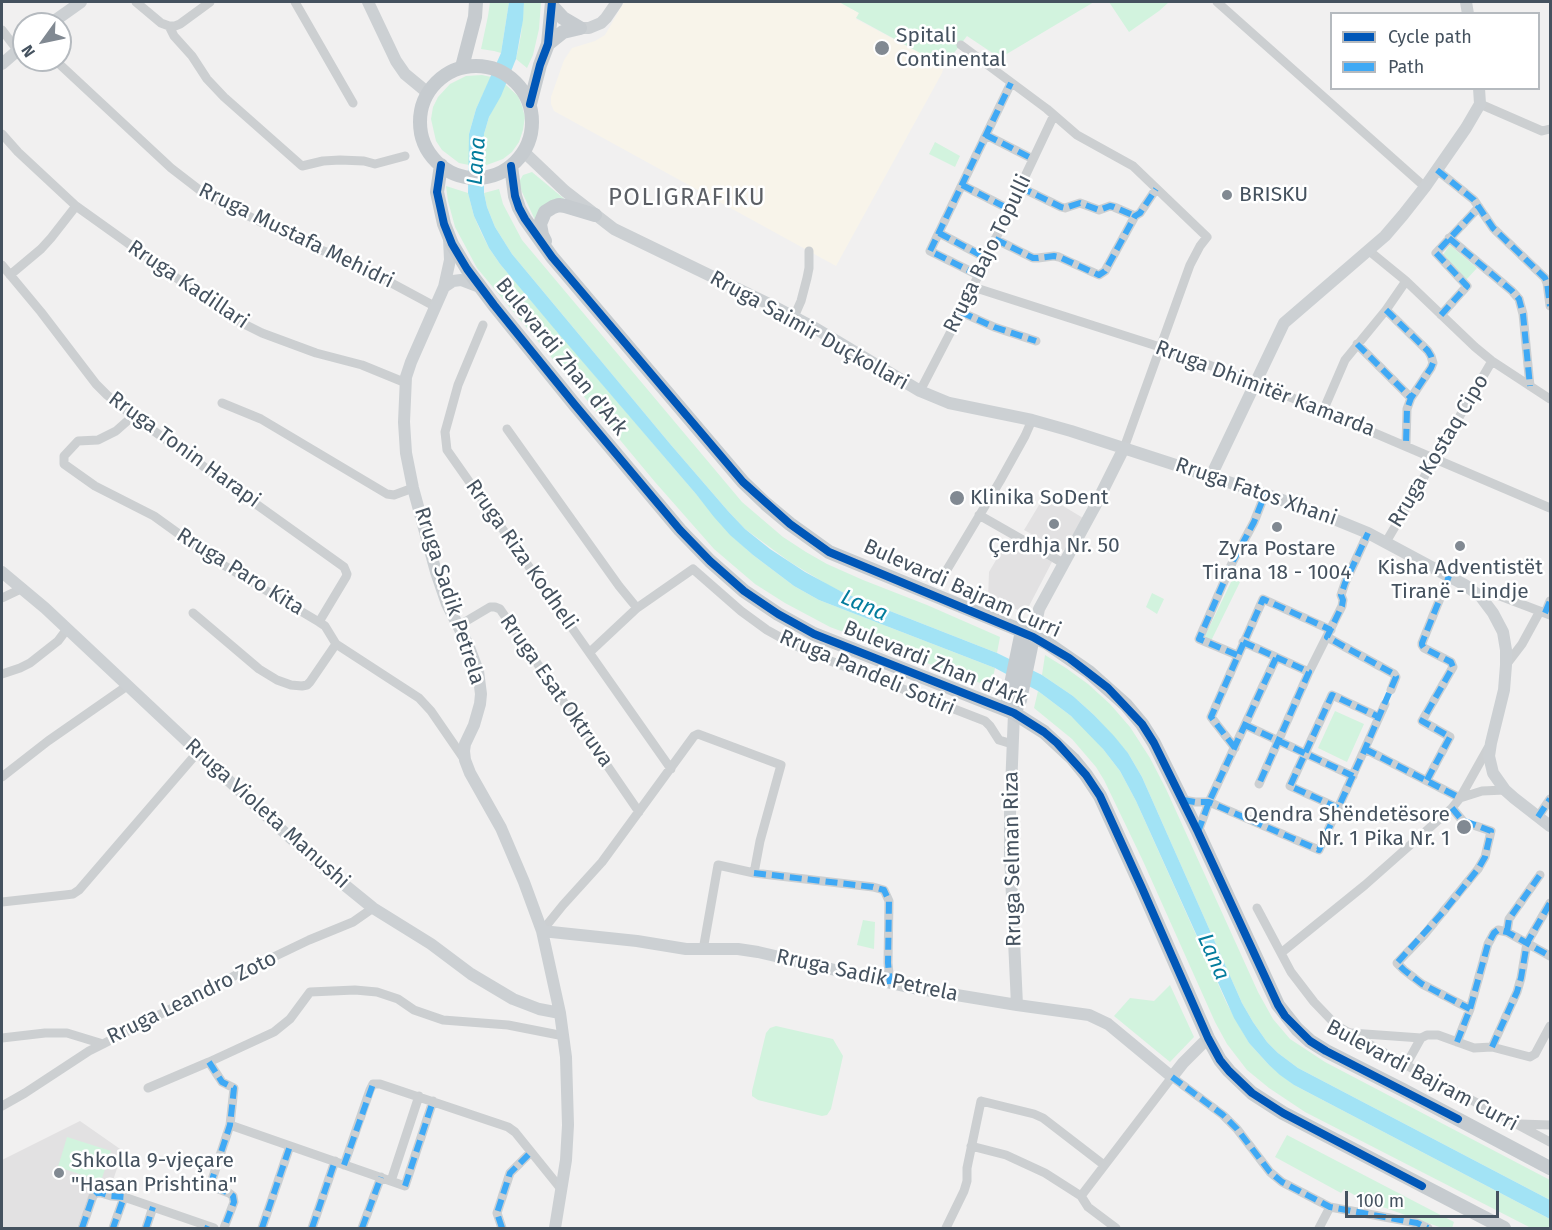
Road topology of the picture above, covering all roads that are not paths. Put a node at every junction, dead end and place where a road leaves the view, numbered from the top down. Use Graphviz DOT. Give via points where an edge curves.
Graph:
graph roads {
  1 [pos="136,2"];
  2 [pos="210,2"];
  3 [pos="295,2"];
  4 [pos="368,2"];
  5 [pos="476,2"];
  6 [pos="616,2"];
  7 [pos="1217,2"];
  8 [pos="552,4"];
  9 [pos="169,26"];
  10 [pos="580,28"];
  11 [pos="548,44"];
  12 [pos="961,45"];
  13 [pos="462,67"];
  14 [pos="68,72"];
  15 [pos="1011,83"];
  16 [pos="1479,90"];
  17 [pos="428,93"];
  18 [pos="354,103"];
  19 [pos="530,104"];
  20 [pos="1480,104"];
  21 [pos="1054,115"];
  22 [pos="1551,129"];
  23 [pos="2,134"];
  24 [pos="986,135"];
  25 [pos="524,152"];
  26 [pos="405,156"];
  27 [pos="1033,159"];
  28 [pos="441,165"];
  29 [pos="510,166"];
  30 [pos="1437,170"];
  31 [pos="962,185"];
  32 [pos="1020,187"];
  33 [pos="1425,187"];
  34 [pos="1156,189"];
  35 [pos="76,206"];
  36 [pos="1479,207"];
  37 [pos="1009,209"];
  38 [pos="595,215"];
  39 [pos="1135,216"];
  40 [pos="939,233"];
  41 [pos="449,237"];
  42 [pos="1449,238"];
  43 [pos="995,239"];
  44 [pos="1368,250"];
  45 [pos="809,251"];
  46 [pos="552,256"];
  47 [pos="986,258"];
  48 [pos="2,265"];
  49 [pos="10,275"];
  50 [pos="978,275"];
  51 [pos="1406,281"];
  52 [pos="444,287"];
  53 [pos="973,287"];
  54 [pos="482,288"];
  55 [pos="1551,306"];
  56 [pos="436,307"];
  57 [pos="1386,310"];
  58 [pos="962,312"];
  59 [pos="1441,315"];
  60 [pos="794,317"];
  61 [pos="483,325"];
  62 [pos="1036,341"];
  63 [pos="1357,344"];
  64 [pos="1160,347"];
  65 [pos="1492,361"];
  66 [pos="1255,382"];
  67 [pos="405,383"];
  68 [pos="1530,386"];
  69 [pos="920,391"];
  70 [pos="1411,398"];
  71 [pos="1551,399"];
  72 [pos="222,404"];
  73 [pos="1323,411"];
  74 [pos="133,416"];
  75 [pos="1032,420"];
  76 [pos="507,429"];
  77 [pos="1406,445"];
  78 [pos="1124,448"];
  79 [pos="1434,457"];
  80 [pos="1211,476"];
  81 [pos="413,488"];
  82 [pos="1265,494"];
  83 [pos="1551,508"];
  84 [pos="979,515"];
  85 [pos="1368,533"];
  86 [pos="1386,542"];
  87 [pos="1063,563"];
  88 [pos="2,572"];
  89 [pos="1449,576"];
  90 [pos="942,578"];
  91 [pos="22,588"];
  92 [pos="1481,597"];
  93 [pos="2,598"];
  94 [pos="1551,602"];
  95 [pos="637,608"];
  96 [pos="193,613"];
  97 [pos="1545,613"];
  98 [pos="319,622"];
  99 [pos="458,626"];
  100 [pos="67,629"];
  101 [pos="1329,633"];
  102 [pos="1026,641"];
  103 [pos="1243,642"];
  104 [pos="336,644"];
  105 [pos="590,652"];
  106 [pos="1238,655"];
  107 [pos="1276,658"];
  108 [pos="1506,665"];
  109 [pos="1309,672"];
  110 [pos="2,674"];
  111 [pos="127,686"];
  112 [pos="1391,690"];
  113 [pos="1385,704"];
  114 [pos="1014,713"];
  115 [pos="1379,717"];
  116 [pos="1245,725"];
  117 [pos="1278,741"];
  118 [pos="1491,743"];
  119 [pos="1012,744"];
  120 [pos="1235,748"];
  121 [pos="1365,750"];
  122 [pos="197,753"];
  123 [pos="1305,754"];
  124 [pos="465,760"];
  125 [pos="671,769"];
  126 [pos="1353,776"];
  127 [pos="2,777"];
  128 [pos="1426,780"];
  129 [pos="1259,784"];
  130 [pos="1505,790"];
  131 [pos="1460,798"];
  132 [pos="1551,799"];
  133 [pos="1183,800"];
  134 [pos="1209,802"];
  135 [pos="1338,808"];
  136 [pos="1452,808"];
  137 [pos="639,812"];
  138 [pos="1538,817"];
  139 [pos="1462,820"];
  140 [pos="1476,826"];
  141 [pos="1551,826"];
  142 [pos="1198,832"];
  143 [pos="754,873"];
  144 [pos="1540,875"];
  145 [pos="2,902"];
  146 [pos="1551,903"];
  147 [pos="373,908"];
  148 [pos="1257,908"];
  149 [pos="542,931"];
  150 [pos="1507,932"];
  151 [pos="1527,943"];
  152 [pos="703,950"];
  153 [pos="1281,953"];
  154 [pos="1551,956"];
  155 [pos="891,984"];
  156 [pos="1017,1005"];
  157 [pos="1470,1009"];
  158 [pos="560,1013"];
  159 [pos="1551,1026"];
  160 [pos="1346,1032"];
  161 [pos="564,1036"];
  162 [pos="2,1038"];
  163 [pos="1208,1038"];
  164 [pos="1421,1038"];
  165 [pos="1457,1042"];
  166 [pos="103,1044"];
  167 [pos="1492,1047"];
  168 [pos="209,1062"];
  169 [pos="1406,1065"];
  170 [pos="1172,1077"];
  171 [pos="148,1089"];
  172 [pos="419,1096"];
  173 [pos="433,1101"];
  174 [pos="2,1106"];
  175 [pos="1515,1123"];
  176 [pos="230,1125"];
  177 [pos="1551,1125"];
  178 [pos="1551,1142"];
  179 [pos="290,1146"];
  180 [pos="971,1146"];
  181 [pos="531,1152"];
  182 [pos="339,1163"];
  183 [pos="1549,1164"];
  184 [pos="1104,1165"];
  185 [pos="381,1177"];
  186 [pos="391,1181"];
  187 [pos="561,1189"];
  188 [pos="1081,1196"];
  189 [pos="124,1197"];
  190 [pos="153,1207"];
  191 [pos="1330,1207"];
  192 [pos="82,1228"];
  193 [pos="113,1228"];
  194 [pos="146,1228"];
  195 [pos="210,1228"];
  196 [pos="224,1228"];
  197 [pos="262,1228"];
  198 [pos="312,1228"];
  199 [pos="362,1228"];
  200 [pos="502,1228"];
  201 [pos="555,1228"];
  202 [pos="946,1228"];
  203 [pos="1116,1228"];
  204 [pos="1319,1228"];
  205 [pos="1428,1228"];
  206 [pos="1504,1228"];
  1 -- 9 [label="street"];
  2 -- 9 [label="street" via="180,24"];
  3 -- 18 [label="street"];
  4 -- 17 [label="main road" via="396,61"];
  5 -- 13 [label="main road"];
  6 -- 10 [label="main road" via="601,23"];
  7 -- 33 [label="street"];
  8 -- 10 [label="main road" via="563,18"];
  8 -- 11 [label="main road"];
  9 -- 26 [label="street" via="224,98 302,166 340,160 375,164"];
  10 -- 11 [label="main road" via="563,32"];
  11 -- 19 [label="main road"];
  12 -- 15 [label="street"];
  13 -- 17 [label="main road" via="438,81"];
  13 -- 19 [label="main road" via="483,66 503,72 519,85"];
  14 -- 56 [label="street, Rruga Mustafa Mehidri" via="171,168 206,195 358,265"];
  15 -- 21 [label="street"];
  15 -- 24 [label="street"];
  16 -- 20 [label="main road"];
  17 -- 28 [label="main road" via="421,113 421,131 432,156"];
  19 -- 25 [label="main road" via="531,134"];
  20 -- 22 [label="street" via="1542,131"];
  20 -- 30 [label="main road"];
  21 -- 27 [label="street, Rruga Bajo Topulli"];
  21 -- 34 [label="street" via="1077,135 1133,166"];
  23 -- 35 [label="street, Rruga Kadillari"];
  24 -- 27 [label="street"];
  24 -- 31 [label="street"];
  25 -- 29 [label="main road"];
  25 -- 38 [label="main road, Rruga Saimir Duçkollari"];
  27 -- 32 [label="street, Rruga Bajo Topulli"];
  28 -- 29 [label="main road" via="465,177 481,178"];
  28 -- 41 [label="main road, Bulevardi Zhan d'Ark" via="437,192"];
  29 -- 46 [label="main road, Bulevardi Bajram Curri" via="519,208"];
  30 -- 33 [label="main road"];
  30 -- 36 [label="street"];
  31 -- 37 [label="street"];
  31 -- 40 [label="street"];
  32 -- 37 [label="street, Rruga Bajo Topulli"];
  32 -- 39 [label="street" via="1061,207 1080,202 1100,210 1114,207"];
  33 -- 44 [label="main road"];
  34 -- 39 [label="street"];
  34 -- 64 [label="street" via="1208,237 1190,265"];
  35 -- 49 [label="street" via="51,238"];
  35 -- 67 [label="street, Rruga Kadillari" via="246,326"];
  36 -- 42 [label="street"];
  36 -- 55 [label="street" via="1493,228 1545,278"];
  37 -- 43 [label="street, Rruga Bajo Topulli"];
  38 -- 46 [label="main road" via="559,205 545,212 540,229"];
  38 -- 60 [label="main road, Rruga Saimir Duçkollari" via="622,233"];
  39 -- 43 [label="street" via="1105,271 1099,275 1059,257 1033,258"];
  40 -- 47 [label="street"];
  40 -- 50 [label="street" via="930,251"];
  41 -- 52 [label="main road, Rruga Sadik Petrela" via="450,260"];
  41 -- 54 [label="main road, Bulevardi Zhan d'Ark"];
  42 -- 59 [label="street" via="1436,253 1467,286"];
  42 -- 68 [label="street" via="1519,299"];
  43 -- 47 [label="street, Rruga Bajo Topulli"];
  44 -- 51 [label="street, Rruga Kostaq Cipo"];
  44 -- 66 [label="main road" via="1284,323"];
  45 -- 60 [label="street" via="807,278"];
  46 -- 102 [label="main road, Bulevardi Bajram Curri" via="743,482 790,524 829,552"];
  47 -- 50 [label="street, Rruga Bajo Topulli"];
  48 -- 49 [label="street, Rruga Tonin Harapi"];
  49 -- 74 [label="street, Rruga Tonin Harapi" via="96,384"];
  50 -- 53 [label="street, Rruga Bajo Topulli"];
  51 -- 57 [label="street"];
  51 -- 59 [label="street, Rruga Kostaq Cipo"];
  52 -- 54 [label="main road" via="461,280"];
  52 -- 56 [label="main road, Rruga Sadik Petrela"];
  53 -- 58 [label="street, Rruga Bajo Topulli"];
  53 -- 64 [label="street, Rruga Dhimitër Kamarda"];
  54 -- 114 [label="main road, Bulevardi Zhan d'Ark" via="680,530 744,591 814,634"];
  56 -- 67 [label="main road, Rruga Sadik Petrela"];
  57 -- 63 [label="street"];
  57 -- 70 [label="street" via="1428,351 1433,363"];
  58 -- 62 [label="street"];
  58 -- 69 [label="street, Rruga Bajo Topulli"];
  59 -- 65 [label="street, Rruga Kostaq Cipo"];
  60 -- 69 [label="main road, Rruga Saimir Duçkollari"];
  61 -- 105 [label="street, Rruga Riza Kodheli" via="458,385 445,432 447,450"];
  63 -- 70 [label="street"];
  63 -- 73 [label="street" via="1345,360"];
  64 -- 66 [label="street, Rruga Dhimitër Kamarda"];
  64 -- 78 [label="street"];
  65 -- 68 [label="street, Rruga Kostaq Cipo"];
  65 -- 79 [label="street, Rruga Kostaq Cipo"];
  66 -- 73 [label="street, Rruga Dhimitër Kamarda"];
  66 -- 80 [label="main road"];
  67 -- 81 [label="main road, Rruga Sadik Petrela" via="405,444"];
  68 -- 71 [label="street, Rruga Kostaq Cipo"];
  69 -- 75 [label="main road, Rruga Saimir Duçkollari" via="949,403"];
  70 -- 77 [label="street"];
  72 -- 81 [label="street" via="261,419 387,494"];
  73 -- 77 [label="street, Rruga Dhimitër Kamarda"];
  74 -- 98 [label="street, Rruga Tonin Harapi" via="342,564 346,577"];
  74 -- 98 [label="street, Rruga Paro Kita" via="98,440 78,441 64,456 64,464 95,486 154,516 215,560"];
  75 -- 78 [label="main road, Rruga Saimir Duçkollari"];
  75 -- 84 [label="street"];
  76 -- 95 [label="street"];
  77 -- 79 [label="street, Rruga Dhimitër Kamarda"];
  78 -- 80 [label="main road, Rruga Fatos Xhani"];
  78 -- 87 [label="main road"];
  79 -- 83 [label="street, Rruga Dhimitër Kamarda"];
  79 -- 86 [label="street, Rruga Kostaq Cipo"];
  80 -- 82 [label="main road, Rruga Fatos Xhani"];
  81 -- 99 [label="main road, Rruga Sadik Petrela" via="436,572"];
  82 -- 85 [label="main road, Rruga Fatos Xhani"];
  82 -- 106 [label="street" via="1199,639"];
  84 -- 87 [label="street"];
  84 -- 90 [label="street"];
  85 -- 86 [label="main road, Rruga Fatos Xhani"];
  85 -- 101 [label="street" via="1345,583 1342,606"];
  86 -- 89 [label="main road, Rruga Fatos Xhani"];
  87 -- 102 [label="main road"];
  88 -- 91 [label="main road, Rruga Violeta Manushi"];
  89 -- 92 [label="main road, Rruga Fatos Xhani"];
  89 -- 128 [label="street" via="1422,643 1453,667 1422,721 1450,737"];
  91 -- 93 [label="street"];
  91 -- 100 [label="main road, Rruga Violeta Manushi"];
  92 -- 97 [label="street" via="1500,596"];
  92 -- 108 [label="main road" via="1503,633"];
  94 -- 97 [label="street"];
  95 -- 105 [label="street, Rruga Pandeli Sotiri"];
  95 -- 119 [label="street, Rruga Pandeli Sotiri" via="693,569 741,611 796,646 985,721 999,740"];
  96 -- 104 [label="street" via="259,669 291,685 307,685"];
  97 -- 108 [label="street"];
  98 -- 104 [label="street, Rruga Paro Kita"];
  99 -- 124 [label="main road, Rruga Sadik Petrela" via="478,671 481,694 478,714 465,744"];
  99 -- 137 [label="street, Rruga Esat Oktruva" via="490,607 500,609"];
  100 -- 110 [label="street" via="30,663"];
  100 -- 111 [label="main road, Rruga Violeta Manushi"];
  101 -- 103 [label="street" via="1263,598"];
  101 -- 109 [label="street"];
  101 -- 112 [label="street" via="1394,674"];
  102 -- 114 [label="main road"];
  102 -- 133 [label="main road, Bulevardi Bajram Curri" via="1052,646 1126,705 1154,743"];
  103 -- 106 [label="street"];
  103 -- 107 [label="street"];
  104 -- 124 [label="street, Rruga Paro Kita" via="419,698"];
  105 -- 125 [label="street, Rruga Riza Kodheli"];
  106 -- 120 [label="street" via="1211,717"];
  107 -- 109 [label="street"];
  107 -- 116 [label="street"];
  108 -- 118 [label="main road"];
  109 -- 117 [label="street"];
  111 -- 122 [label="main road, Rruga Violeta Manushi"];
  111 -- 127 [label="street"];
  113 -- 115 [label="street"];
  114 -- 119 [label="main road, Rruga Selman Riza"];
  114 -- 163 [label="main road, Bulevardi Zhan d'Ark" via="1057,743 1100,796"];
  115 -- 121 [label="street"];
  115 -- 123 [label="street" via="1332,695"];
  116 -- 117 [label="street"];
  116 -- 120 [label="street"];
  117 -- 123 [label="street"];
  117 -- 129 [label="street"];
  118 -- 130 [label="main road" via="1493,773"];
  118 -- 131 [label="street"];
  119 -- 156 [label="main road, Rruga Selman Riza" via="1010,854"];
  120 -- 134 [label="street"];
  121 -- 126 [label="street"];
  121 -- 128 [label="street"];
  122 -- 145 [label="street" via="79,890 73,894"];
  122 -- 147 [label="main road, Rruga Violeta Manushi"];
  123 -- 126 [label="street"];
  123 -- 135 [label="street" via="1290,786"];
  124 -- 149 [label="main road" via="506,838"];
  125 -- 137 [label="street"];
  125 -- 143 [label="street" via="698,734 781,765"];
  126 -- 135 [label="street"];
  128 -- 131 [label="street"];
  130 -- 131 [label="street" via="1482,790"];
  130 -- 138 [label="main road"];
  131 -- 136 [label="street"];
  132 -- 138 [label="street"];
  133 -- 134 [label="street"];
  133 -- 142 [label="main road, Bulevardi Bajram Curri"];
  134 -- 135 [label="street" via="1319,850"];
  134 -- 142 [label="street"];
  136 -- 139 [label="street"];
  136 -- 153 [label="street"];
  137 -- 149 [label="street"];
  138 -- 141 [label="main road"];
  140 -- 157 [label="street" via="1491,831 1485,857 1397,963 1422,984"];
  142 -- 183 [label="main road, Bulevardi Bajram Curri" via="1278,1005 1297,1029 1326,1051"];
  143 -- 152 [label="street" via="718,865"];
  143 -- 155 [label="street" via="884,890 889,901"];
  144 -- 150 [label="street" via="1509,919"];
  146 -- 151 [label="street"];
  147 -- 158 [label="main road, Rruga Violeta Manushi" via="513,999"];
  147 -- 166 [label="street, Rruga Leandro Zoto" via="353,922 236,975"];
  148 -- 153 [label="street"];
  149 -- 152 [label="main road, Rruga Sadik Petrela"];
  149 -- 158 [label="main road"];
  150 -- 151 [label="street"];
  150 -- 157 [label="street" via="1498,930 1488,944"];
  151 -- 154 [label="street"];
  151 -- 167 [label="street" via="1517,992"];
  152 -- 155 [label="main road, Rruga Sadik Petrela" via="758,952"];
  153 -- 160 [label="street" via="1314,1002"];
  155 -- 156 [label="main road, Rruga Sadik Petrela"];
  156 -- 170 [label="main road, Rruga Sadik Petrela" via="1082,1013 1103,1020"];
  157 -- 165 [label="street"];
  158 -- 161 [label="main road"];
  159 -- 167 [label="street" via="1533,1056"];
  160 -- 164 [label="street"];
  160 -- 169 [label="street"];
  161 -- 168 [label="street" via="508,1025 443,1020 377,992 310,992 290,1019 274,1032"];
  161 -- 187 [label="main road" via="568,1125"];
  162 -- 166 [label="street, Rruga Leandro Zoto" via="67,1034"];
  163 -- 170 [label="main road"];
  163 -- 206 [label="main road, Bulevardi Zhan d'Ark" via="1229,1071 1266,1103"];
  164 -- 165 [label="street" via="1432,1034"];
  164 -- 169 [label="street"];
  165 -- 167 [label="street" via="1474,1048"];
  166 -- 174 [label="street"];
  168 -- 171 [label="street"];
  168 -- 176 [label="street" via="222,1082 234,1088"];
  169 -- 175 [label="street"];
  170 -- 184 [label="street"];
  170 -- 191 [label="street" via="1223,1115 1282,1182"];
  172 -- 173 [label="street"];
  172 -- 182 [label="street" via="374,1084"];
  172 -- 186 [label="street"];
  173 -- 181 [label="street" via="508,1127"];
  173 -- 186 [label="street" via="405,1186"];
  175 -- 177 [label="street"];
  175 -- 178 [label="street"];
  176 -- 179 [label="street"];
  176 -- 196 [label="street" via="210,1186 233,1196"];
  179 -- 182 [label="street"];
  179 -- 197 [label="street"];
  180 -- 184 [label="street" via="981,1101 1034,1114"];
  180 -- 188 [label="street" via="1035,1168"];
  180 -- 202 [label="street" via="964,1191"];
  181 -- 187 [label="street"];
  181 -- 200 [label="street" via="510,1173 497,1213"];
  182 -- 185 [label="street"];
  182 -- 198 [label="street"];
  184 -- 188 [label="street"];
  185 -- 186 [label="street"];
  185 -- 199 [label="street"];
  187 -- 201 [label="main road"];
  188 -- 203 [label="street" via="1088,1207"];
  189 -- 190 [label="street"];
  189 -- 192 [label="street" via="96,1193"];
  189 -- 193 [label="street"];
  190 -- 194 [label="street"];
  190 -- 195 [label="street"];
  191 -- 204 [label="street"];
  191 -- 205 [label="street"];
}
